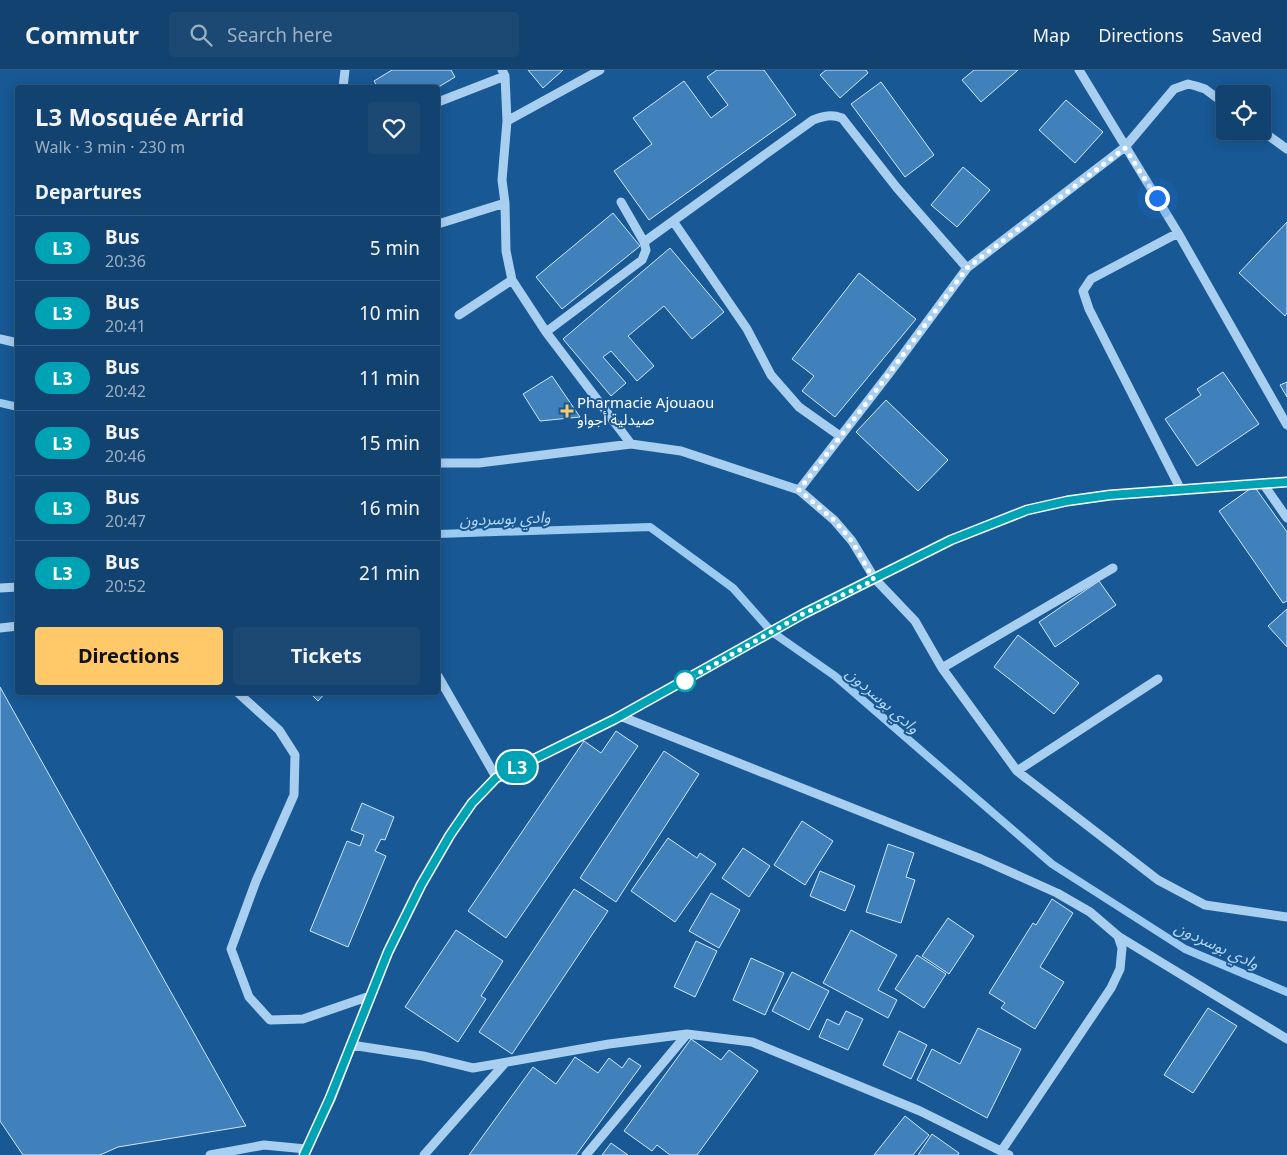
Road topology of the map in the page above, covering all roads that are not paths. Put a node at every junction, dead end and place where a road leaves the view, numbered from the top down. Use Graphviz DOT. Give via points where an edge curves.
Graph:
graph roads {
  1 [pos="345,70"];
  2 [pos="600,70"];
  3 [pos="1079,70"];
  4 [pos="504,73"];
  5 [pos="343,85"];
  6 [pos="1216,97"];
  7 [pos="440,101"];
  8 [pos="508,121"];
  9 [pos="1271,137"];
  10 [pos="1125,148"];
  11 [pos="1287,148"];
  12 [pos="621,202"];
  13 [pos="505,203"];
  14 [pos="673,221"];
  15 [pos="440,223"];
  16 [pos="1178,232"];
  17 [pos="644,242"];
  18 [pos="967,268"];
  19 [pos="512,280"];
  20 [pos="459,315"];
  21 [pos="546,332"];
  22 [pos="0,339"];
  23 [pos="15,342"];
  24 [pos="1287,425"];
  25 [pos="840,436"];
  26 [pos="631,444"];
  27 [pos="440,463"];
  28 [pos="1287,482"];
  29 [pos="1264,485"];
  30 [pos="799,490"];
  31 [pos="1182,490"];
  32 [pos="1287,518"];
  33 [pos="1113,568"];
  34 [pos="874,580"];
  35 [pos="15,586"];
  36 [pos="0,588"];
  37 [pos="15,626"];
  38 [pos="0,628"];
  39 [pos="942,668"];
  40 [pos="1158,679"];
  41 [pos="440,680"];
  42 [pos="240,695"];
  43 [pos="620,716"];
  44 [pos="1017,770"];
  45 [pos="496,778"];
  46 [pos="1287,917"];
  47 [pos="1118,936"];
  48 [pos="370,996"];
  49 [pos="687,1034"];
  50 [pos="1287,1039"];
  51 [pos="351,1045"];
  52 [pos="505,1062"];
  53 [pos="305,1152"];
  54 [pos="1006,1152"];
  55 [pos="210,1155"];
  56 [pos="424,1155"];
  57 [pos="586,1155"];
  1 -- 5 [label="street"];
  2 -- 8 [label="street"];
  3 -- 10 [label="street"];
  4 -- 7 [label="street"];
  4 -- 8 [label="street"];
  6 -- 10 [label="street" via="1205,89 1180,85 1168,93"];
  8 -- 13 [label="street" via="502,180"];
  9 -- 11 [label="street"];
  10 -- 16 [label="street"];
  10 -- 18 [label="street"];
  12 -- 17 [label="street"];
  13 -- 15 [label="street"];
  13 -- 19 [label="street" via="506,251"];
  14 -- 17 [label="street"];
  14 -- 18 [label="street" via="813,120 833,115 842,118 850,127 897,188"];
  14 -- 25 [label="street" via="747,329 771,375 799,407"];
  16 -- 24 [label="street"];
  16 -- 31 [label="street" via="1091,279 1083,291 1088,309"];
  17 -- 21 [label="street" via="646,250 642,260"];
  18 -- 25 [label="street"];
  19 -- 20 [label="street"];
  19 -- 21 [label="street"];
  21 -- 26 [label="street"];
  22 -- 23 [label="street"];
  25 -- 30 [label="street"];
  26 -- 27 [label="street" via="479,463"];
  26 -- 30 [label="street" via="681,451"];
  28 -- 29 [label="street"];
  29 -- 31 [label="street"];
  29 -- 32 [label="street"];
  30 -- 34 [label="street" via="834,520 852,541"];
  31 -- 34 [label="street" via="1101,496 1027,510 951,540"];
  33 -- 39 [label="street"];
  34 -- 39 [label="street" via="915,621"];
  34 -- 43 [label="street" via="803,614"];
  35 -- 36 [label="street"];
  37 -- 38 [label="street"];
  39 -- 44 [label="street"];
  40 -- 44 [label="street"];
  41 -- 45 [label="street"];
  42 -- 48 [label="street" via="279,730 295,755 294,795 256,881 231,949 249,996 270,1020 303,1019"];
  43 -- 45 [label="street"];
  43 -- 47 [label="street" via="981,859 1074,903 1106,923"];
  44 -- 46 [label="street" via="1158,880 1205,905"];
  45 -- 48 [label="street" via="467,811 421,885"];
  47 -- 50 [label="street"];
  47 -- 54 [label="street" via="1122,948 1120,969 1111,988"];
  48 -- 51 [label="street"];
  49 -- 52 [label="street"];
  49 -- 54 [label="street" via="752,1042 920,1111"];
  49 -- 57 [label="street"];
  51 -- 52 [label="street" via="423,1056 473,1068"];
  51 -- 53 [label="street"];
  52 -- 56 [label="street"];
  53 -- 55 [label="street" via="264,1145"];
}
